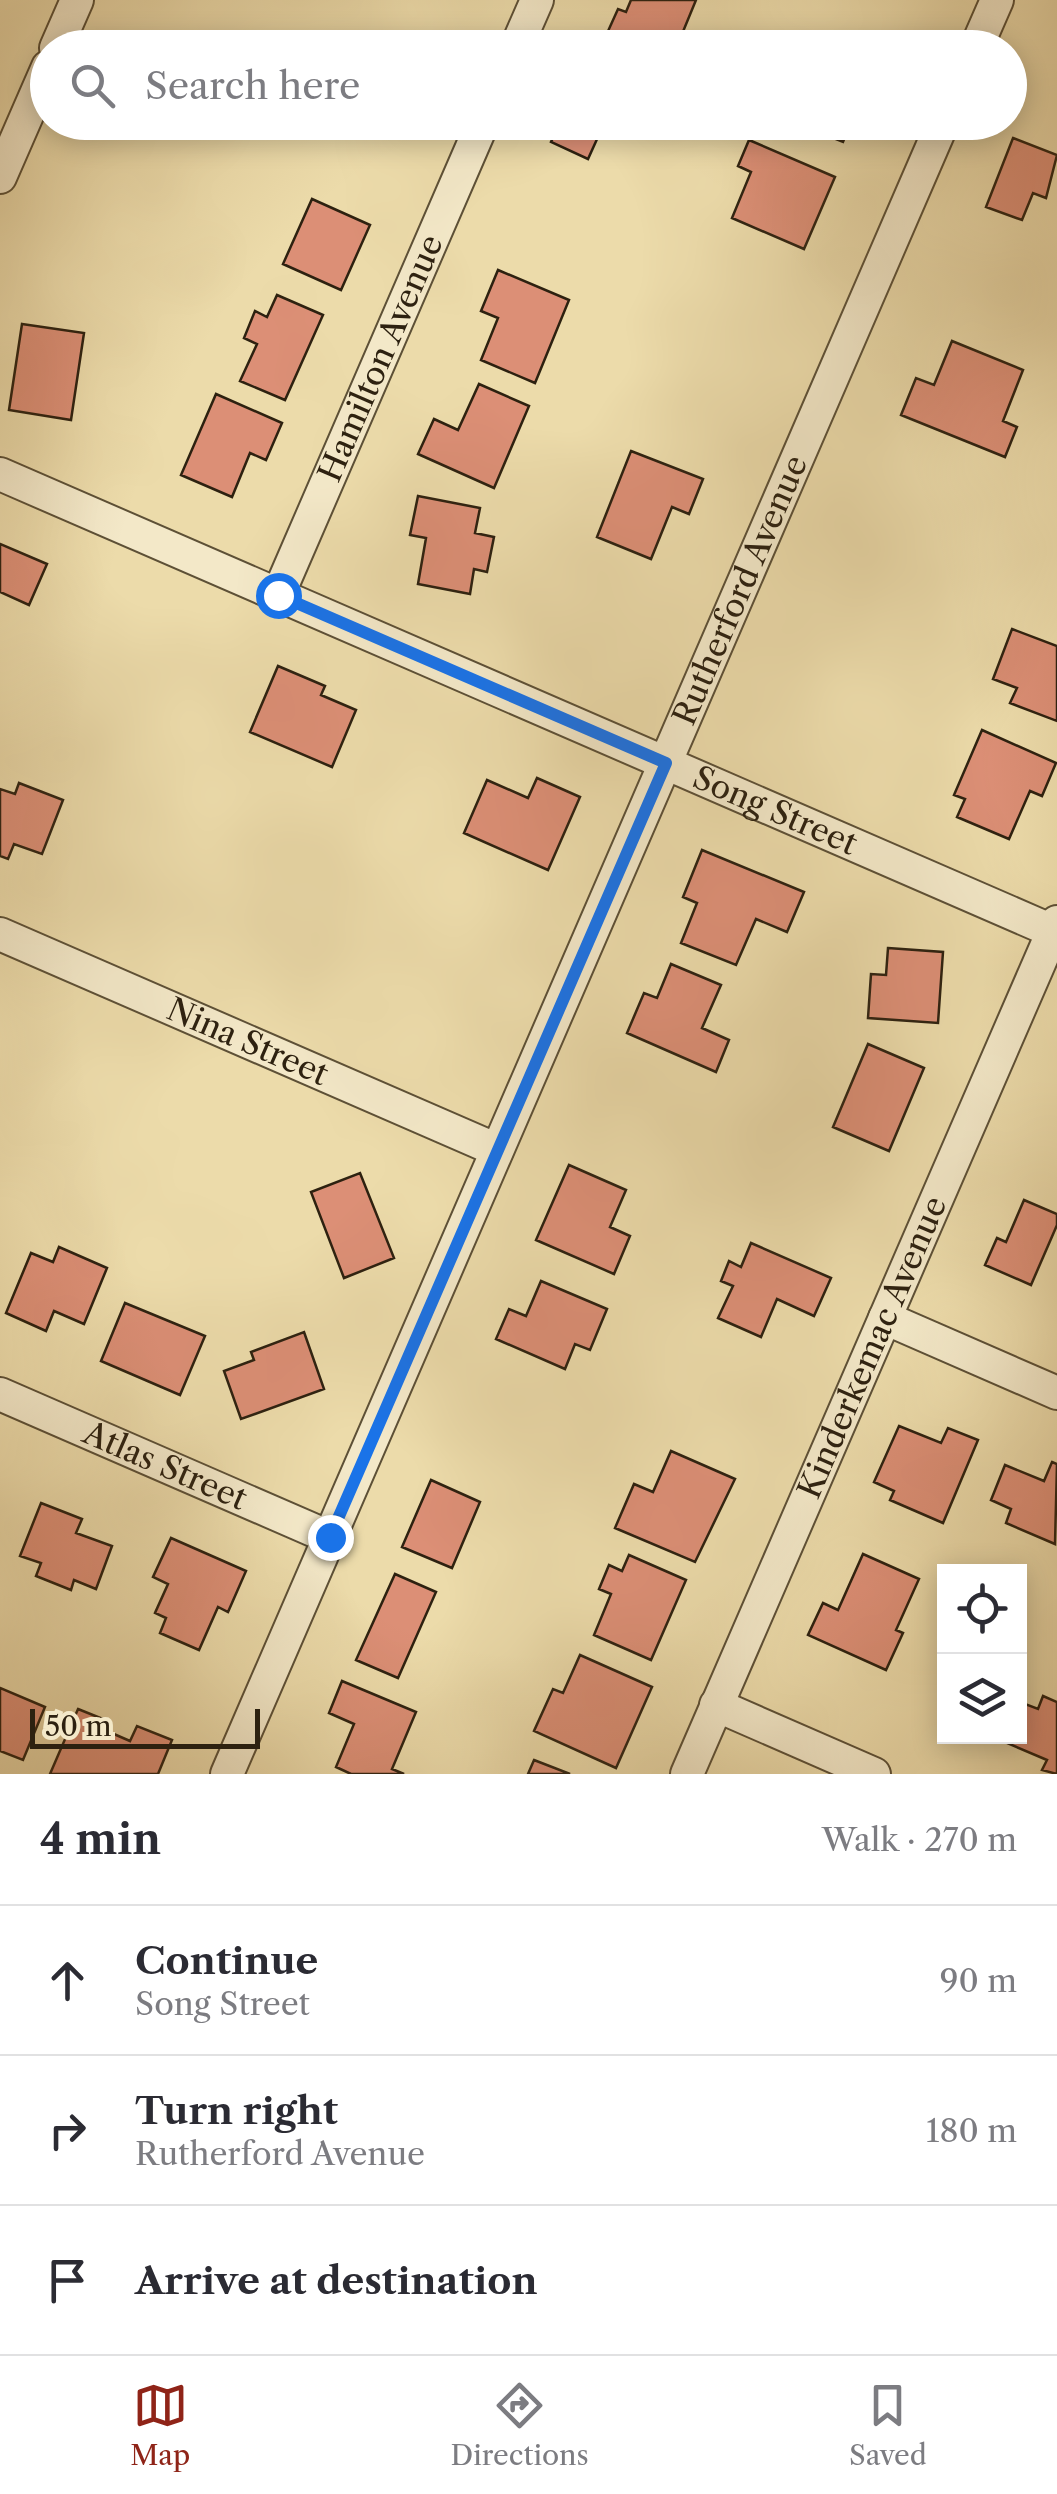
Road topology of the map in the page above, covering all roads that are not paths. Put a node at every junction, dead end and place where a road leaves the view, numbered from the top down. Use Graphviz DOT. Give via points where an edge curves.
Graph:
graph roads {
  1 [pos="77,0"];
  2 [pos="537,0"];
  3 [pos="996,0"];
  4 [pos="64,30"];
  5 [pos="524,30"];
  6 [pos="984,30"];
  7 [pos="30,109"];
  8 [pos="476,140"];
  9 [pos="935,140"];
  10 [pos="0,177"];
  11 [pos="0,474"];
  12 [pos="278,595"];
  13 [pos="666,763"];
  14 [pos="1056,929"];
  15 [pos="0,934"];
  16 [pos="497,1150"];
  17 [pos="885,1318"];
  18 [pos="1057,1393"];
  19 [pos="0,1394"];
  20 [pos="330,1537"];
  21 [pos="716,1706"];
  22 [pos="227,1774"];
  23 [pos="686,1774"];
  24 [pos="874,1774"];
  1 -- 4 [label="street"];
  2 -- 5 [label="street"];
  3 -- 6 [label="street"];
  7 -- 10 [label="street"];
  8 -- 12 [label="street, Hamilton Avenue"];
  9 -- 13 [label="street, Rutherford Avenue"];
  11 -- 12 [label="street, Song Street"];
  12 -- 13 [label="street, Song Street"];
  13 -- 14 [label="street, Song Street"];
  13 -- 16 [label="street, Rutherford Avenue"];
  14 -- 17 [label="street, Kinderkemac Avenue"];
  15 -- 16 [label="street, Nina Street"];
  16 -- 20 [label="street, Rutherford Avenue"];
  17 -- 18 [label="street"];
  17 -- 21 [label="street, Kinderkemac Avenue"];
  19 -- 20 [label="street, Atlas Street"];
  20 -- 22 [label="street, Rutherford Avenue"];
  21 -- 23 [label="street, Kinderkemac Avenue"];
  21 -- 24 [label="street"];
}
